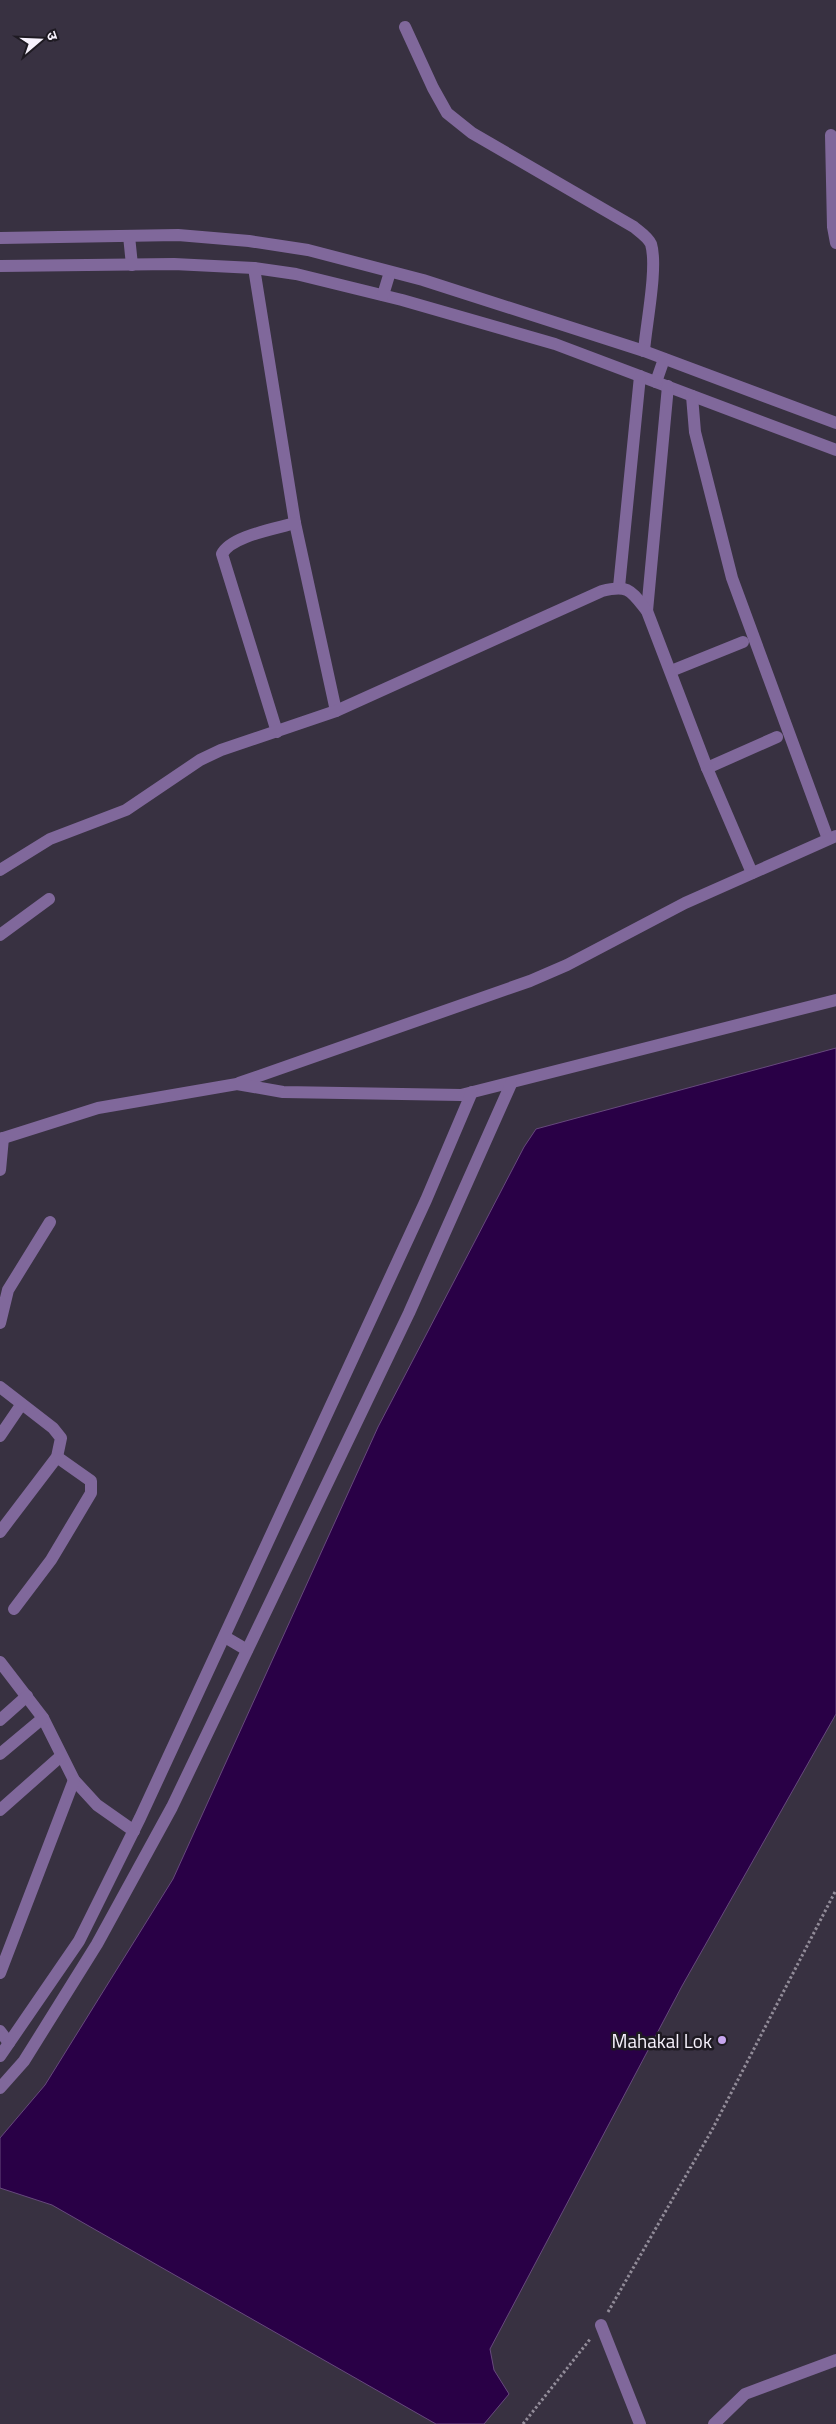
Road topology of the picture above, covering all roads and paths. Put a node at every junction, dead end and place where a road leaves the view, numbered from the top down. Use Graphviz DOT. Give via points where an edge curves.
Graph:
graph roads {
  1 [pos="406,27"];
  2 [pos="831,135"];
  3 [pos="129,236"];
  4 [pos="0,238"];
  5 [pos="836,243"];
  6 [pos="132,265"];
  7 [pos="0,266"];
  8 [pos="254,268"];
  9 [pos="390,272"];
  10 [pos="383,295"];
  11 [pos="541,318"];
  12 [pos="534,338"];
  13 [pos="644,351"];
  14 [pos="664,358"];
  15 [pos="640,376"];
  16 [pos="662,384"];
  17 [pos="692,396"];
  18 [pos="836,424"];
  19 [pos="836,450"];
  20 [pos="295,523"];
  21 [pos="619,587"];
  22 [pos="647,611"];
  23 [pos="743,642"];
  24 [pos="671,671"];
  25 [pos="336,711"];
  26 [pos="277,732"];
  27 [pos="777,737"];
  28 [pos="706,768"];
  29 [pos="832,838"];
  30 [pos="0,870"];
  31 [pos="752,873"];
  32 [pos="49,899"];
  33 [pos="0,936"];
  34 [pos="836,1000"];
  35 [pos="237,1084"];
  36 [pos="511,1084"];
  37 [pos="472,1092"];
  38 [pos="2,1138"];
  39 [pos="0,1170"];
  40 [pos="50,1222"];
  41 [pos="0,1323"];
  42 [pos="0,1387"];
  43 [pos="21,1405"];
  44 [pos="0,1436"];
  45 [pos="57,1457"];
  46 [pos="0,1532"];
  47 [pos="14,1609"];
  48 [pos="225,1637"];
  49 [pos="247,1650"];
  50 [pos="1,1664"];
  51 [pos="28,1696"];
  52 [pos="43,1718"];
  53 [pos="0,1720"];
  54 [pos="0,1754"];
  55 [pos="61,1756"];
  56 [pos="74,1780"];
  57 [pos="0,1810"];
  58 [pos="134,1831"];
  59 [pos="836,1890"];
  60 [pos="0,1973"];
  61 [pos="0,2031"];
  62 [pos="9,2043"];
  63 [pos="0,2056"];
  64 [pos="0,2088"];
  65 [pos="602,2325"];
  66 [pos="836,2360"];
  67 [pos="523,2424"];
  68 [pos="640,2424"];
  69 [pos="714,2424"];
  1 -- 13 [label="street" via="447,112 472,133 646,236 651,244 653,267"];
  2 -- 5 [label="street"];
  3 -- 4 [label="street"];
  3 -- 6 [label="street"];
  3 -- 9 [label="street" via="178,235 249,241 308,250"];
  6 -- 7 [label="street"];
  6 -- 8 [label="street"];
  8 -- 10 [label="street" via="296,274"];
  8 -- 20 [label="street"];
  9 -- 10 [label="street"];
  9 -- 11 [label="street"];
  10 -- 12 [label="street"];
  11 -- 12 [label="street"];
  11 -- 13 [label="street"];
  12 -- 15 [label="street"];
  13 -- 14 [label="street"];
  14 -- 16 [label="street"];
  14 -- 18 [label="street"];
  15 -- 16 [label="street"];
  15 -- 21 [label="street"];
  16 -- 17 [label="street"];
  16 -- 22 [label="street"];
  17 -- 19 [label="street"];
  17 -- 29 [label="street" via="695,432 732,578"];
  20 -- 25 [label="street"];
  20 -- 26 [label="street" via="236,541 226,546 222,554"];
  21 -- 22 [label="street" via="632,593"];
  21 -- 25 [label="street" via="602,591"];
  22 -- 24 [label="street"];
  23 -- 24 [label="street"];
  24 -- 28 [label="street"];
  25 -- 26 [label="street"];
  26 -- 30 [label="street" via="200,760 126,810 50,840"];
  27 -- 28 [label="street"];
  28 -- 31 [label="street"];
  29 -- 31 [label="street"];
  31 -- 35 [label="street" via="530,981"];
  32 -- 33 [label="street"];
  34 -- 36 [label="street"];
  35 -- 37 [label="street" via="283,1092 461,1095"];
  35 -- 38 [label="street" via="98,1108"];
  36 -- 37 [label="street"];
  36 -- 49 [label="street" via="409,1313"];
  37 -- 48 [label="street" via="426,1200"];
  38 -- 39 [label="street"];
  40 -- 41 [label="street" via="8,1290"];
  42 -- 43 [label="street"];
  43 -- 44 [label="street"];
  43 -- 45 [label="street" via="53,1428 60,1438"];
  45 -- 46 [label="street"];
  45 -- 47 [label="street" via="91,1481 91,1493 50,1560"];
  48 -- 49 [label="street"];
  48 -- 58 [label="street"];
  49 -- 64 [label="street" via="172,1807 97,1944 24,2062"];
  50 -- 51 [label="street"];
  51 -- 52 [label="street"];
  51 -- 53 [label="street"];
  52 -- 54 [label="street"];
  52 -- 55 [label="street"];
  55 -- 56 [label="street"];
  55 -- 57 [label="street"];
  56 -- 58 [label="street" via="97,1805"];
  56 -- 60 [label="street"];
  58 -- 62 [label="street" via="78,1941"];
  59 -- 65 [label="path" via="712,2130"];
  61 -- 62 [label="street"];
  62 -- 63 [label="street"];
  65 -- 67 [label="path"];
  65 -- 68 [label="street"];
  66 -- 69 [label="street" via="745,2394"];
}
